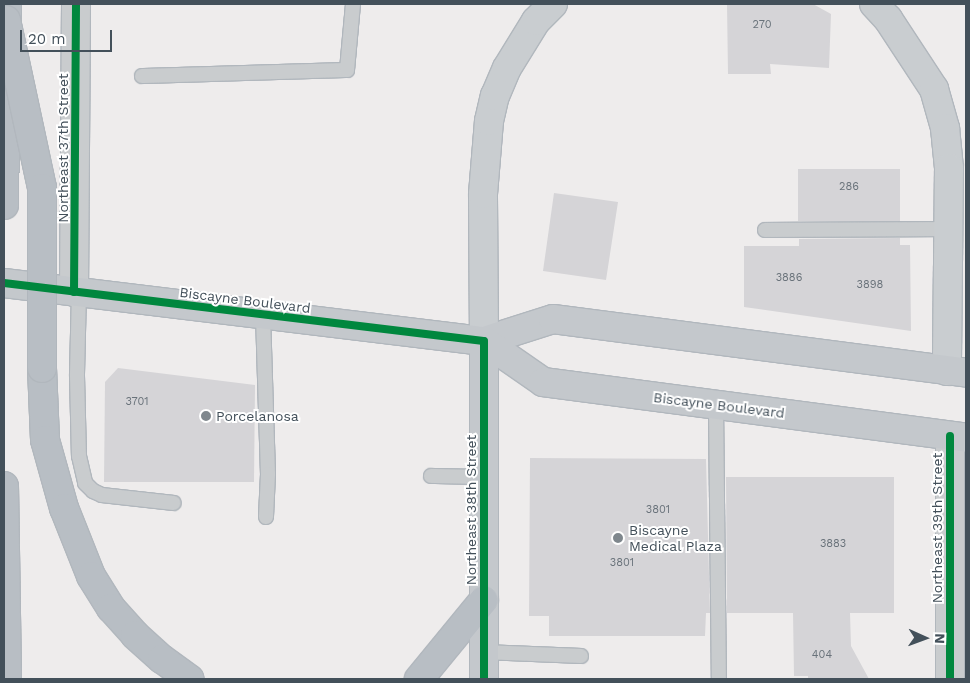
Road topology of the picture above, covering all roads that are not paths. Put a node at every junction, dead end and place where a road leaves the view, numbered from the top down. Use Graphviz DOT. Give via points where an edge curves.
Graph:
graph roads {
  1 [pos="76,4"];
  2 [pos="353,4"];
  3 [pos="553,4"];
  4 [pos="874,4"];
  5 [pos="6,12"];
  6 [pos="142,76"];
  7 [pos="4,205"];
  8 [pos="949,229"];
  9 [pos="765,230"];
  10 [pos="4,283"];
  11 [pos="76,292"];
  12 [pos="263,314"];
  13 [pos="484,341"];
  14 [pos="957,372"];
  15 [pos="716,405"];
  16 [pos="961,433"];
  17 [pos="431,476"];
  18 [pos="484,477"];
  19 [pos="4,486"];
  20 [pos="174,503"];
  21 [pos="266,517"];
  22 [pos="484,600"];
  23 [pos="484,652"];
  24 [pos="581,656"];
  25 [pos="955,662"];
  26 [pos="7,679"];
  27 [pos="190,679"];
  28 [pos="419,679"];
  29 [pos="484,679"];
  30 [pos="719,679"];
  1 -- 11 [label="street, Northeast 37th Street"];
  2 -- 6 [label="lane" via="347,70"];
  3 -- 13 [label="main road, Northeast 38th Street" via="536,21 507,68 489,121 483,194"];
  4 -- 8 [label="main road" via="888,19 934,89 946,128"];
  5 -- 7 [label="highway, bridge"];
  5 -- 27 [label="highway, bridge" via="42,188 42,368 46,440 64,508 91,576 111,608 135,635"];
  8 -- 9 [label="lane"];
  8 -- 14 [label="main road"];
  10 -- 11 [label="main road, Biscayne Boulevard"];
  11 -- 12 [label="main road, Biscayne Boulevard"];
  11 -- 20 [label="lane" via="79,446 85,483 102,495"];
  12 -- 13 [label="main road, Biscayne Boulevard"];
  12 -- 21 [label="lane" via="268,474"];
  13 -- 14 [label="main road, Biscayne Boulevard" via="553,319"];
  13 -- 15 [label="main road, Biscayne Boulevard" via="543,382"];
  13 -- 18 [label="main road, Northeast 38th Street"];
  15 -- 16 [label="main road, Biscayne Boulevard"];
  15 -- 30 [label="lane"];
  16 -- 25 [label="street, Northeast 39th Street"];
  17 -- 18 [label="lane"];
  18 -- 22 [label="main road, Northeast 38th Street"];
  19 -- 26 [label="highway"];
  22 -- 23 [label="main road, Northeast 38th Street"];
  22 -- 28 [label="highway"];
  23 -- 24 [label="lane"];
  23 -- 29 [label="main road, Northeast 38th Street"];
}
